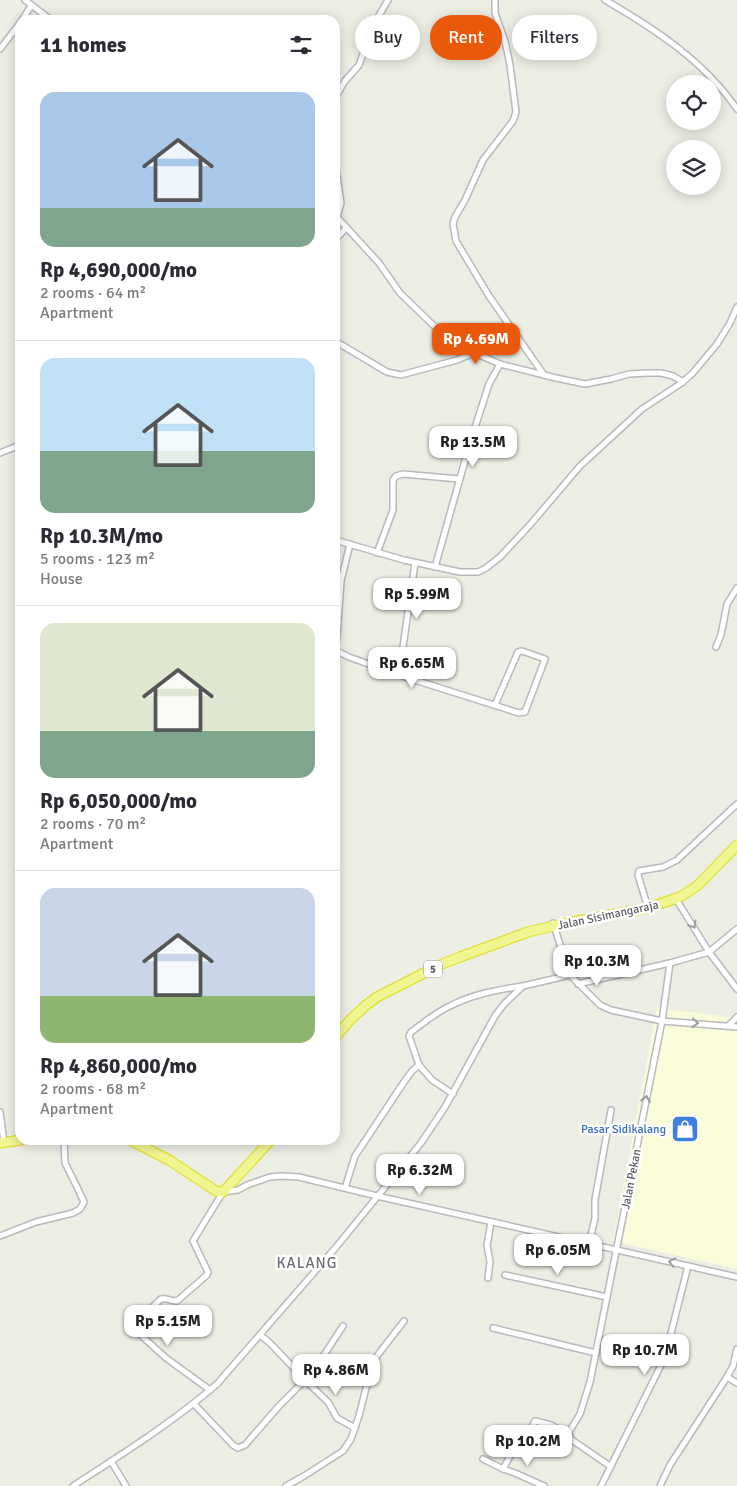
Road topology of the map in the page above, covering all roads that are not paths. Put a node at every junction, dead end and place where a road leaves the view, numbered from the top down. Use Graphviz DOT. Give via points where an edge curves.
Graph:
graph roads {
  1 [pos="24,0"];
  2 [pos="388,0"];
  3 [pos="495,0"];
  4 [pos="605,0"];
  5 [pos="31,6"];
  6 [pos="25,15"];
  7 [pos="44,15"];
  8 [pos="15,29"];
  9 [pos="0,49"];
  10 [pos="340,90"];
  11 [pos="737,109"];
  12 [pos="340,220"];
  13 [pos="346,228"];
  14 [pos="340,235"];
  15 [pos="737,307"];
  16 [pos="340,344"];
  17 [pos="474,353"];
  18 [pos="500,364"];
  19 [pos="544,375"];
  20 [pos="683,382"];
  21 [pos="15,447"];
  22 [pos="0,453"];
  23 [pos="459,479"];
  24 [pos="340,541"];
  25 [pos="350,544"];
  26 [pos="377,553"];
  27 [pos="415,563"];
  28 [pos="435,567"];
  29 [pos="737,588"];
  30 [pos="340,597"];
  31 [pos="716,647"];
  32 [pos="340,652"];
  33 [pos="399,674"];
  34 [pos="496,705"];
  35 [pos="737,804"];
  36 [pos="737,843"];
  37 [pos="676,899"];
  38 [pos="648,907"];
  39 [pos="551,926"];
  40 [pos="737,929"];
  41 [pos="709,952"];
  42 [pos="670,963"];
  43 [pos="570,976"];
  44 [pos="578,984"];
  45 [pos="523,986"];
  46 [pos="737,989"];
  47 [pos="737,1017"];
  48 [pos="662,1021"];
  49 [pos="728,1026"];
  50 [pos="737,1027"];
  51 [pos="340,1032"];
  52 [pos="419,1065"];
  53 [pos="453,1094"];
  54 [pos="611,1110"];
  55 [pos="0,1112"];
  56 [pos="15,1141"];
  57 [pos="2,1142"];
  58 [pos="64,1145"];
  59 [pos="140,1145"];
  60 [pos="266,1145"];
  61 [pos="345,1188"];
  62 [pos="223,1192"];
  63 [pos="377,1196"];
  64 [pos="491,1222"];
  65 [pos="0,1236"];
  66 [pos="589,1244"];
  67 [pos="617,1250"];
  68 [pos="688,1266"];
  69 [pos="505,1275"];
  70 [pos="737,1277"];
  71 [pos="488,1278"];
  72 [pos="608,1296"];
  73 [pos="404,1321"];
  74 [pos="343,1326"];
  75 [pos="493,1328"];
  76 [pos="260,1335"];
  77 [pos="737,1349"];
  78 [pos="596,1353"];
  79 [pos="727,1377"];
  80 [pos="305,1380"];
  81 [pos="737,1383"];
  82 [pos="210,1390"];
  83 [pos="194,1404"];
  84 [pos="355,1428"];
  85 [pos="569,1435"];
  86 [pos="482,1460"];
  87 [pos="111,1461"];
  88 [pos="610,1466"];
  89 [pos="503,1469"];
  90 [pos="73,1486"];
  91 [pos="126,1486"];
  92 [pos="286,1486"];
  93 [pos="544,1486"];
  94 [pos="601,1486"];
  95 [pos="660,1486"];
  1 -- 5 [label="street"];
  2 -- 10 [label="street" via="373,26 358,65"];
  3 -- 19 [label="street" via="495,13 510,65 516,112 513,121 483,160 453,224 456,241 489,296"];
  4 -- 11 [label="street" via="692,58"];
  5 -- 6 [label="street"];
  5 -- 7 [label="street"];
  8 -- 9 [label="street"];
  12 -- 13 [label="street"];
  13 -- 14 [label="street"];
  13 -- 17 [label="street" via="420,313 444,335"];
  15 -- 20 [label="street" via="717,344"];
  16 -- 17 [label="street" via="387,372 400,375"];
  17 -- 18 [label="street"];
  18 -- 19 [label="street"];
  18 -- 23 [label="street" via="489,384"];
  19 -- 20 [label="street" via="585,384 629,374 661,373"];
  20 -- 28 [label="street" via="642,409 587,460 529,526 486,568 466,572"];
  21 -- 22 [label="street"];
  23 -- 26 [label="street" via="396,476 393,480 393,510"];
  23 -- 28 [label="street"];
  24 -- 25 [label="street"];
  25 -- 26 [label="street"];
  25 -- 30 [label="street"];
  26 -- 27 [label="street"];
  27 -- 28 [label="street"];
  27 -- 33 [label="street"];
  29 -- 31 [label="street" via="727,604"];
  32 -- 33 [label="street"];
  33 -- 34 [label="street"];
  34 -- 34 [label="street" via="518,652 545,659 525,712"];
  35 -- 38 [label="street" via="676,860 663,867 638,872"];
  36 -- 37 [label="highway, Jalan Sisimangaraja / 5" via="697,886"];
  36 -- 38 [label="highway, Jalan Sisimangaraja / 5" via="689,890"];
  37 -- 38 [label="highway, Jalan Sisimangaraja / 5"];
  37 -- 41 [label="street, one-way"];
  38 -- 39 [label="highway, Jalan Sisimangaraja / 5"];
  39 -- 43 [label="street"];
  39 -- 51 [label="highway, Jalan Sisimangaraja / 5" via="460,957 396,987 365,1006"];
  40 -- 41 [label="street"];
  41 -- 42 [label="street"];
  41 -- 46 [label="street"];
  42 -- 44 [label="street"];
  42 -- 48 [label="street, Jalan Pekan"];
  43 -- 44 [label="street"];
  43 -- 45 [label="street"];
  44 -- 48 [label="street" via="606,1008"];
  45 -- 52 [label="street" via="475,995 449,1006 411,1032 409,1036"];
  45 -- 53 [label="street" via="495,1016"];
  47 -- 49 [label="street"];
  48 -- 49 [label="street, one-way"];
  67 -- 48 [label="street, Jalan Pekan, one-way"];
  49 -- 50 [label="street"];
  52 -- 53 [label="street" via="432,1080"];
  52 -- 61 [label="street" via="355,1156"];
  53 -- 63 [label="street" via="421,1143"];
  54 -- 66 [label="street"];
  55 -- 57 [label="street"];
  56 -- 57 [label="highway"];
  58 -- 65 [label="street" via="65,1163 84,1202 80,1209"];
  59 -- 62 [label="highway" via="216,1191"];
  60 -- 62 [label="highway"];
  61 -- 62 [label="street" via="282,1176"];
  61 -- 63 [label="street"];
  62 -- 82 [label="street" via="193,1241 207,1275 177,1301 161,1299 133,1327 166,1358"];
  63 -- 64 [label="street"];
  63 -- 76 [label="street"];
  64 -- 66 [label="street"];
  64 -- 71 [label="street" via="487,1245"];
  66 -- 67 [label="street"];
  68 -- 67 [label="street, one-way"];
  67 -- 72 [label="street, Jalan Pekan"];
  68 -- 70 [label="street"];
  68 -- 88 [label="street" via="665,1357"];
  69 -- 72 [label="street"];
  72 -- 78 [label="street, Jalan Pekan"];
  73 -- 84 [label="street" via="375,1361"];
  74 -- 80 [label="street"];
  75 -- 78 [label="street"];
  76 -- 80 [label="street"];
  76 -- 82 [label="street"];
  77 -- 79 [label="street"];
  78 -- 85 [label="street, Jalan Pekan" via="582,1408"];
  79 -- 81 [label="street"];
  79 -- 95 [label="street"];
  80 -- 83 [label="street" via="242,1448 233,1445"];
  80 -- 84 [label="street" via="328,1402 337,1418"];
  82 -- 83 [label="street"];
  83 -- 87 [label="street"];
  84 -- 92 [label="street" via="344,1450"];
  85 -- 88 [label="street"];
  85 -- 89 [label="street" via="535,1421 523,1444 515,1447"];
  86 -- 89 [label="street"];
  87 -- 90 [label="street"];
  87 -- 91 [label="street"];
  88 -- 94 [label="street"];
  89 -- 93 [label="street"];
}
